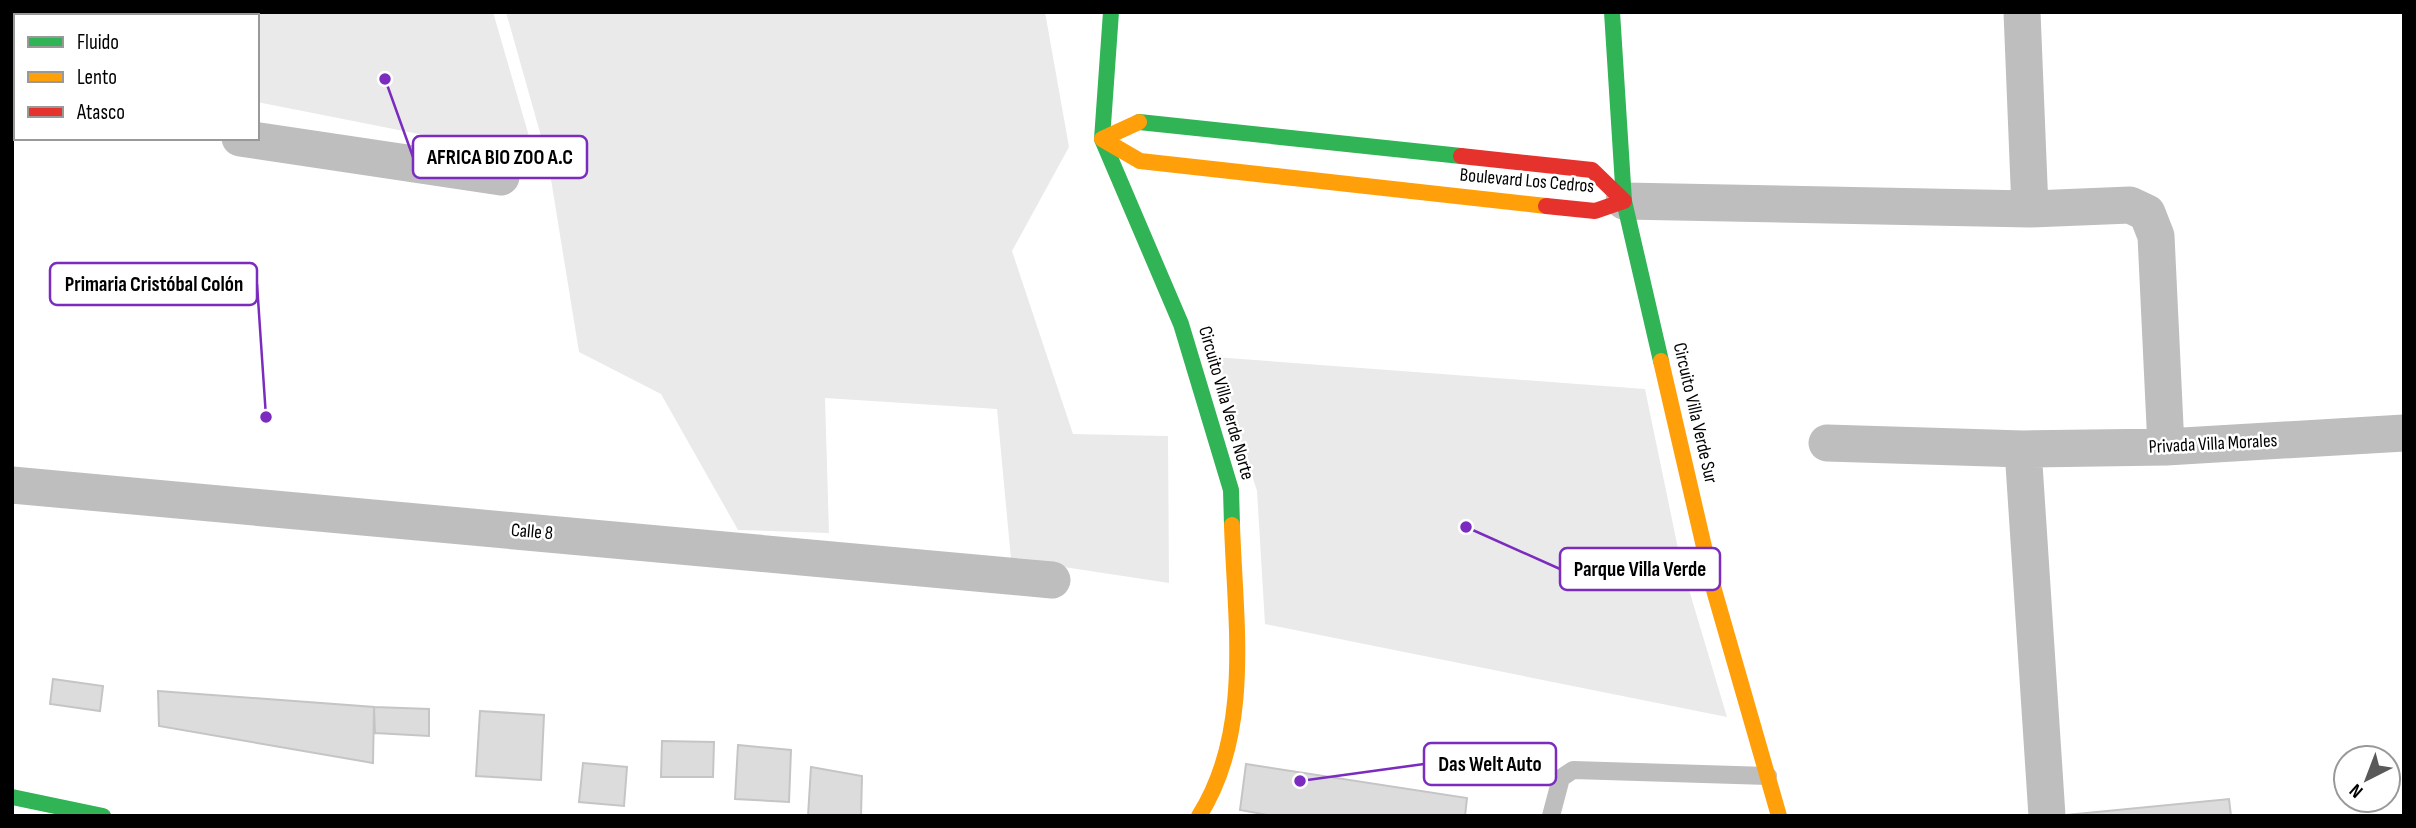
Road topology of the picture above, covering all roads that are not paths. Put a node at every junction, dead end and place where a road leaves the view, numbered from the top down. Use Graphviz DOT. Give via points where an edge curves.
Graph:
graph roads {
  1 [pos="1111,12"];
  2 [pos="1612,12"];
  3 [pos="2022,12"];
  4 [pos="1102,139"];
  5 [pos="253,140"];
  6 [pos="501,177"];
  7 [pos="1624,201"];
  8 [pos="2030,209"];
  9 [pos="2404,433"];
  10 [pos="1827,443"];
  11 [pos="2166,447"];
  12 [pos="2023,449"];
  13 [pos="12,485"];
  14 [pos="1052,580"];
  15 [pos="1768,776"];
  16 [pos="12,797"];
  17 [pos="103,816"];
  18 [pos="1199,816"];
  19 [pos="1551,816"];
  20 [pos="1779,816"];
  21 [pos="2047,816"];
  1 -- 4 [label="street, Circuito Villa Verde Norte"];
  2 -- 7 [label="street, Circuito Villa Verde Sur"];
  3 -- 8 [label="street"];
  4 -- 7 [label="street, Boulevard Los Cedros" via="1140,161 1595,211"];
  4 -- 7 [label="street, Boulevard Los Cedros" via="1139,122 1592,170"];
  4 -- 18 [label="street, Circuito Villa Verde Norte" via="1181,324 1231,490 1237,670 1231,738 1213,794"];
  5 -- 6 [label="street"];
  7 -- 8 [label="street"];
  7 -- 15 [label="street, Circuito Villa Verde Sur" via="1714,590"];
  8 -- 11 [label="street" via="2130,205 2147,213 2156,236"];
  9 -- 11 [label="street, Privada Villa Morales"];
  10 -- 12 [label="street, Privada Villa Morales"];
  11 -- 12 [label="street, Privada Villa Morales"];
  12 -- 21 [label="street"];
  13 -- 14 [label="street, Calle 8"];
  15 -- 19 [label="lane" via="1573,770 1560,778"];
  15 -- 20 [label="street, Circuito Villa Verde Sur"];
  16 -- 17 [label="street"];
}
